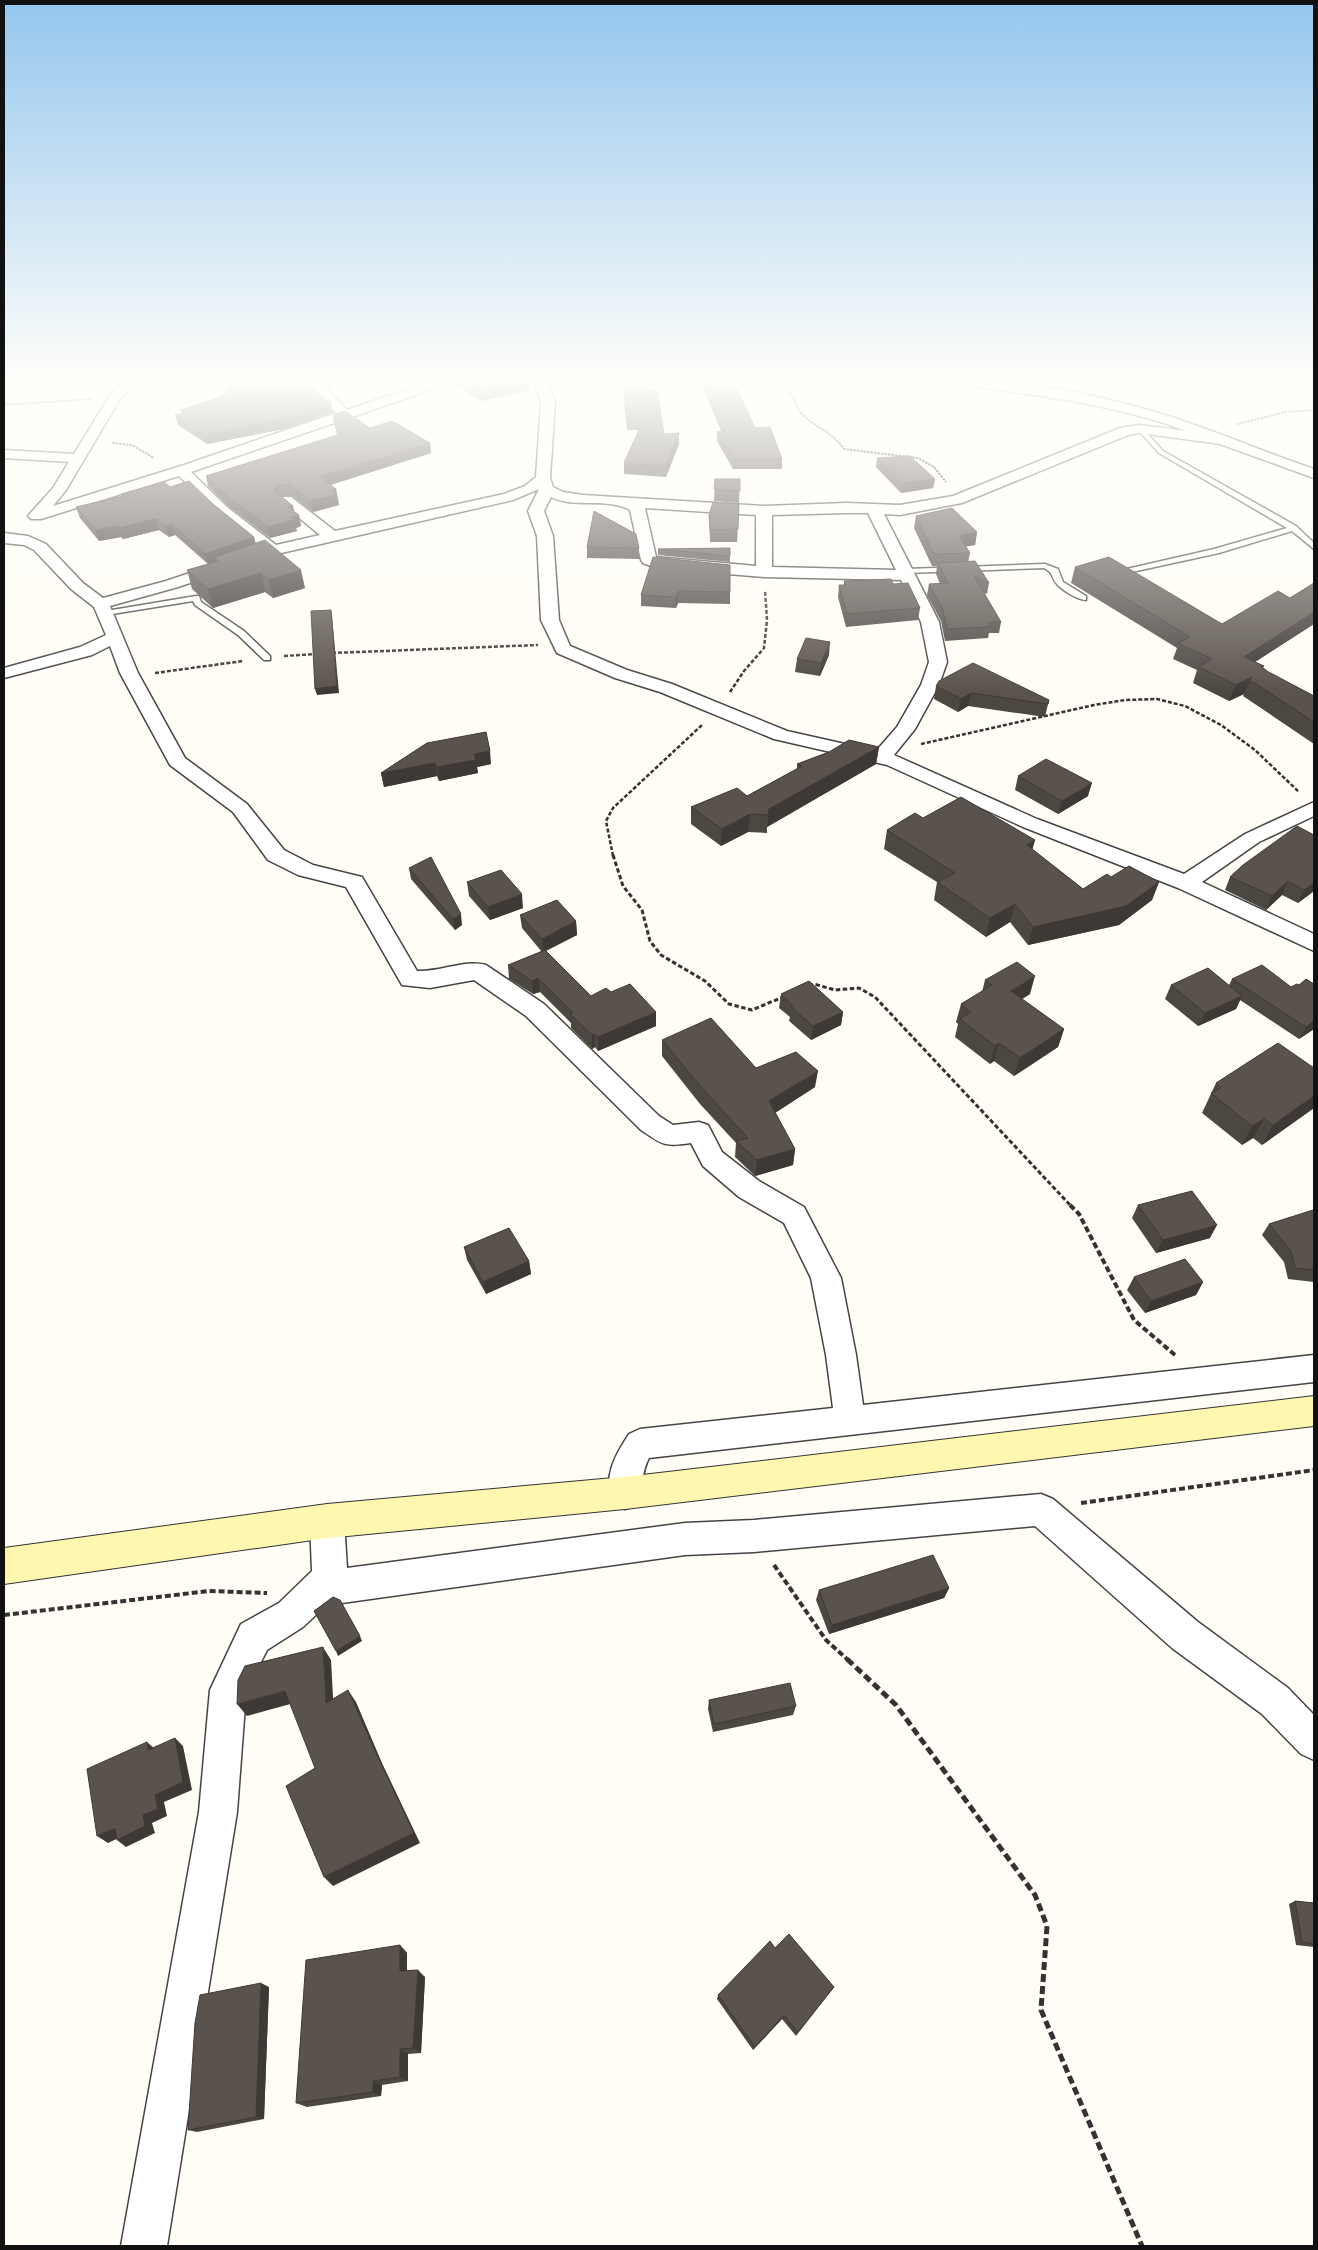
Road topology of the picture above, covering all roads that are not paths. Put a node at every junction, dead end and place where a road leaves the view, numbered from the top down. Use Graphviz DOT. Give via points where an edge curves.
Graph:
graph roads {
  1 [pos="63,483"];
  2 [pos="141,483"];
  3 [pos="198,483"];
  4 [pos="545,483"];
  5 [pos="998,483"];
  6 [pos="1215,483"];
  7 [pos="545,488"];
  8 [pos="286,500"];
  9 [pos="626,502"];
  10 [pos="874,510"];
  11 [pos="764,511"];
  12 [pos="36,516"];
  13 [pos="1293,528"];
  14 [pos="331,536"];
  15 [pos="4,537"];
  16 [pos="1314,547"];
  17 [pos="273,550"];
  18 [pos="764,572"];
  19 [pos="906,573"];
  20 [pos="1121,574"];
  21 [pos="1083,598"];
  22 [pos="103,609"];
  23 [pos="116,637"];
  24 [pos="267,658"];
  25 [pos="4,673"];
  26 [pos="885,753"];
  27 [pos="1308,802"];
  28 [pos="1186,883"];
  29 [pos="1314,943"];
  30 [pos="1314,1368"];
  31 [pos="1314,1412"];
  32 [pos="850,1421"];
  33 [pos="625,1493"];
  34 [pos="327,1521"];
  35 [pos="4,1566"];
  36 [pos="322,1586"];
  37 [pos="1314,1741"];
  38 [pos="144,2246"];
  1 -- 12 [label="street"];
  2 -- 12 [label="street"];
  3 -- 17 [label="street" via="222,510"];
  4 -- 7 [label="street"];
  5 -- 10 [label="street" via="957,500 900,510"];
  6 -- 13 [label="lane"];
  7 -- 9 [label="street" via="560,496"];
  7 -- 14 [label="street"];
  7 -- 26 [label="street" via="536,511 545,536 550,620 563,649 781,735"];
  8 -- 14 [label="street"];
  9 -- 11 [label="street"];
  9 -- 18 [label="street" via="637,508 649,560"];
  10 -- 11 [label="street"];
  10 -- 19 [label="street"];
  11 -- 18 [label="street"];
  12 -- 15 [label="street"];
  13 -- 16 [label="lane"];
  13 -- 20 [label="lane"];
  14 -- 17 [label="street"];
  15 -- 22 [label="street" via="28,541 40,547"];
  17 -- 22 [label="street"];
  18 -- 19 [label="street"];
  19 -- 21 [label="lane" via="1036,564 1055,571 1060,583"];
  19 -- 26 [label="street" via="930,622 938,662 930,685 905,729"];
  22 -- 23 [label="street"];
  22 -- 24 [label="lane" via="196,598 198,603 241,633"];
  23 -- 25 [label="street" via="86,651"];
  23 -- 32 [label="street" via="129,673 177,761 240,808 276,855 306,870 354,882 410,979 430,980 478,971 535,1010 650,1123 669,1136 700,1132 712,1159 749,1189 794,1215 826,1278"];
  26 -- 28 [label="street" via="894,761 1030,823"];
  27 -- 28 [label="street"];
  28 -- 29 [label="street"];
  30 -- 32 [label="street"];
  31 -- 33 [label="main road"];
  32 -- 33 [label="street" via="640,1444 628,1464"];
  33 -- 34 [label="main road"];
  34 -- 35 [label="main road"];
  34 -- 36 [label="street"];
  36 -- 37 [label="street" via="342,1586 685,1539 754,1536 1041,1510 1185,1636 1275,1701"];
  36 -- 38 [label="street" via="291,1615 254,1637 228,1690 218,1812"];
}
